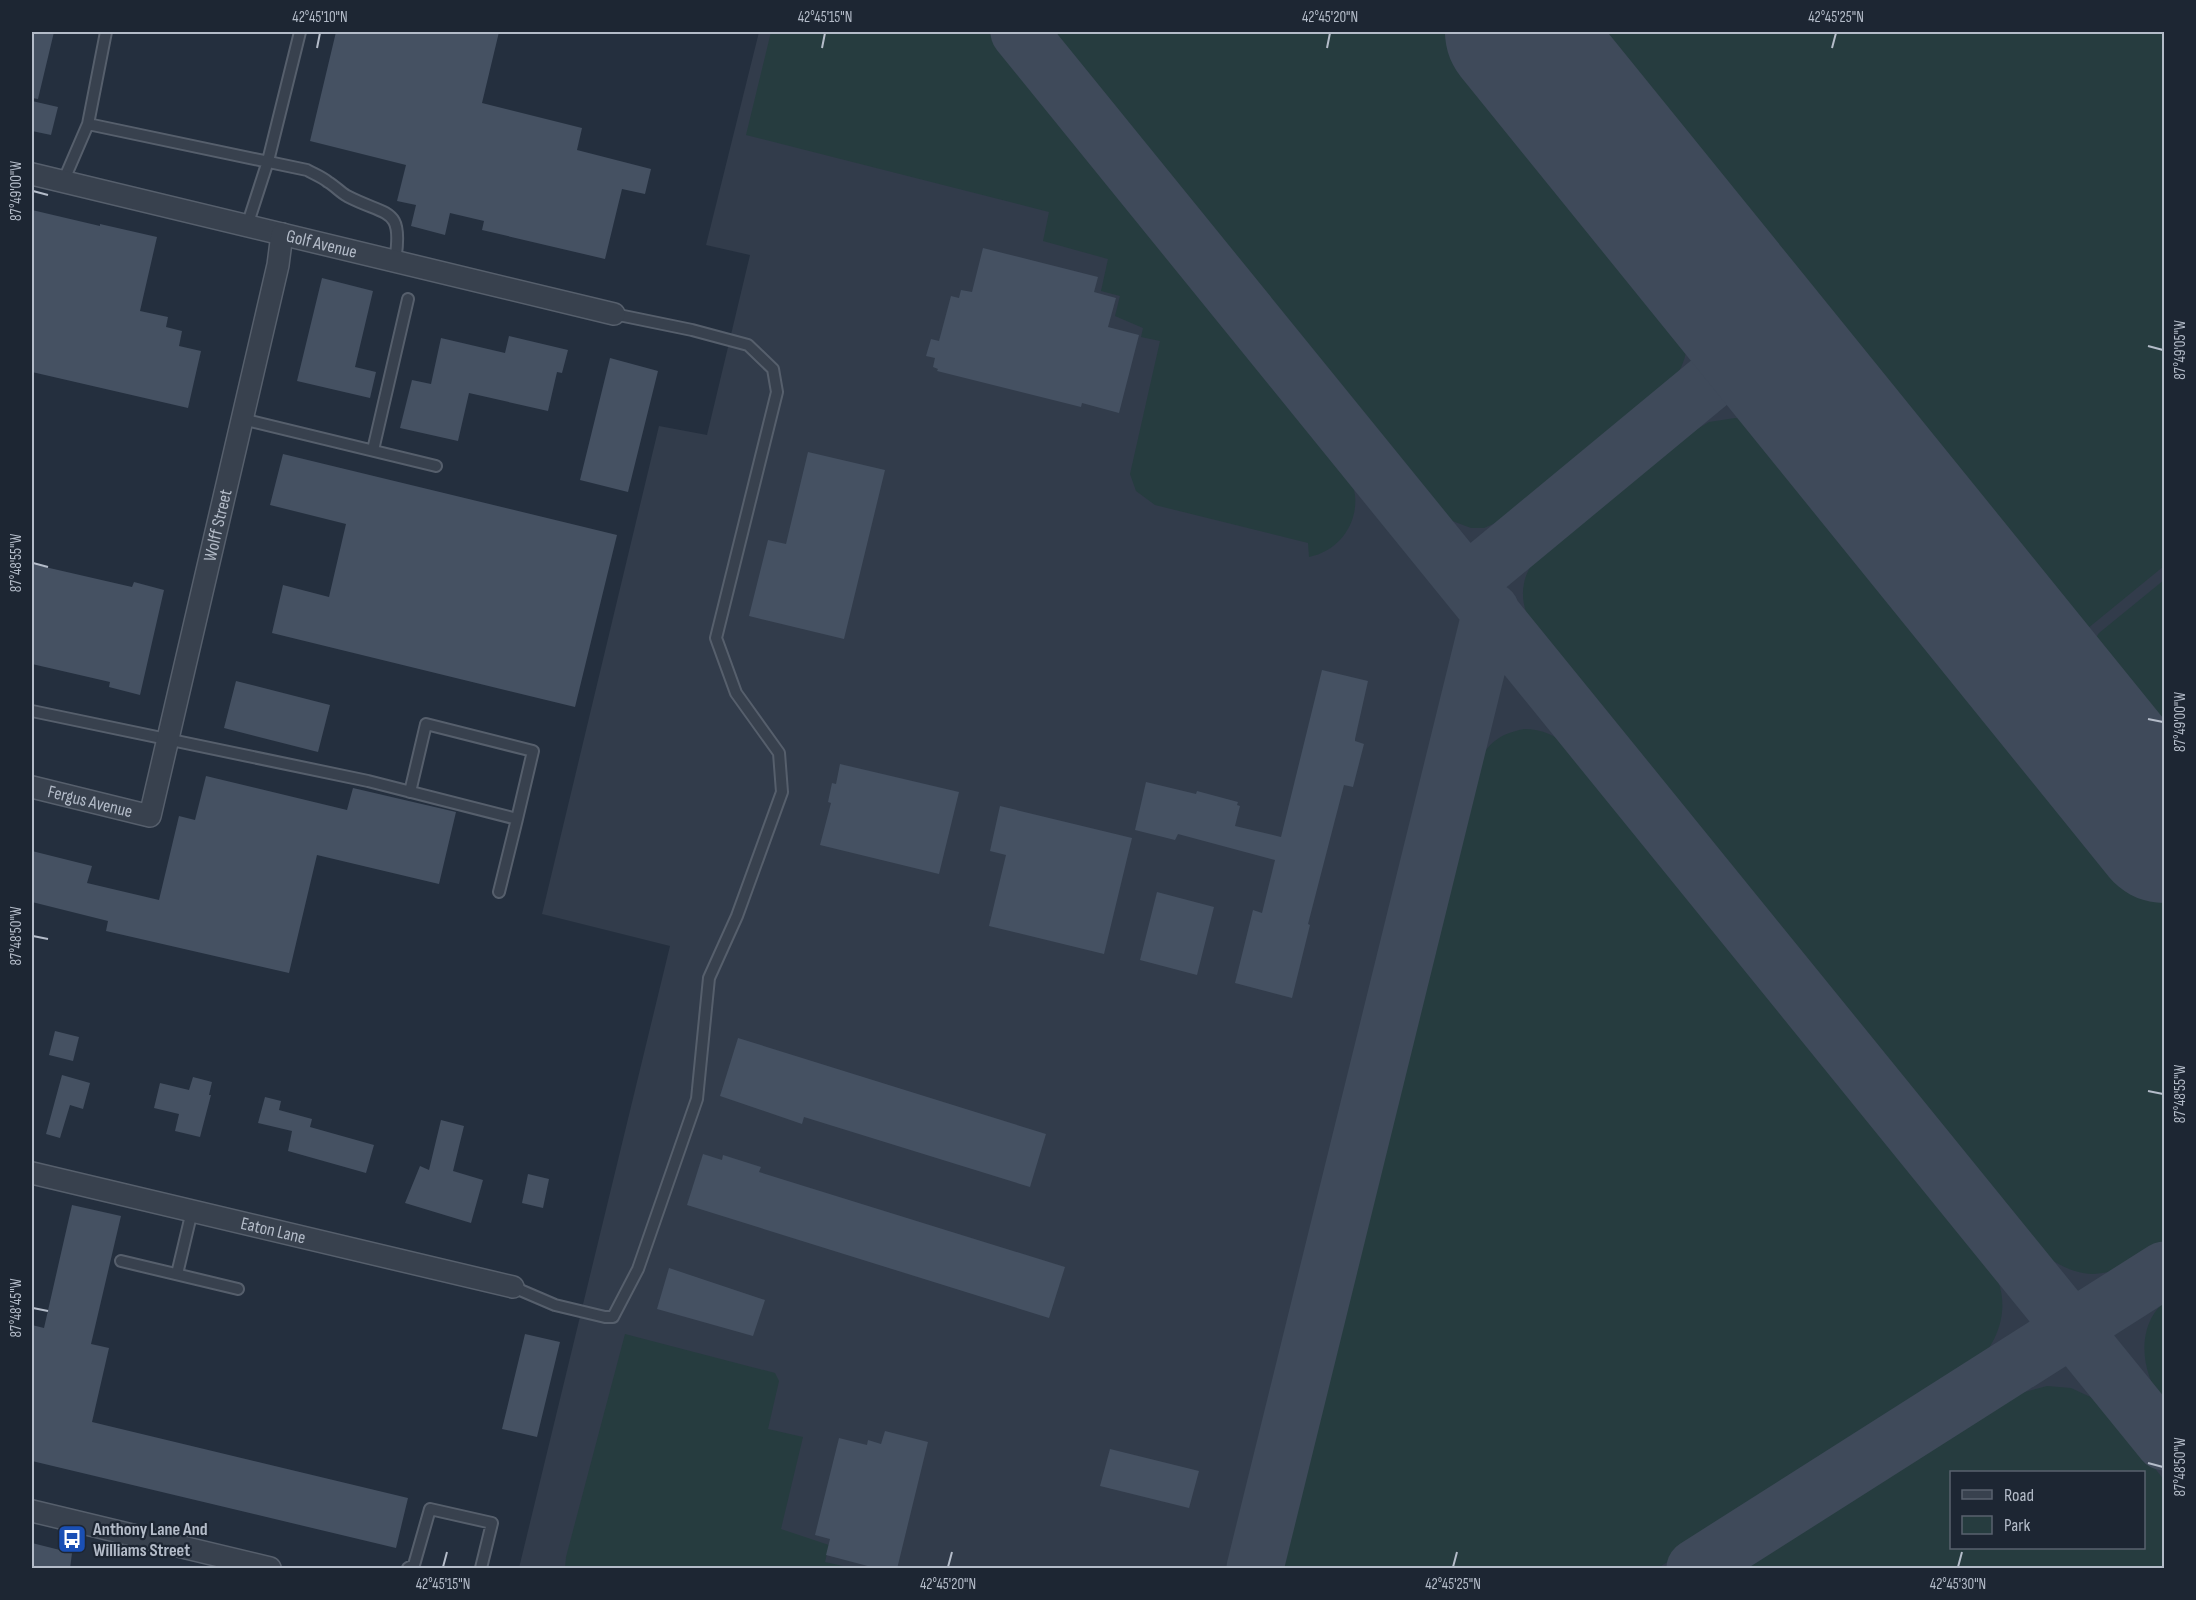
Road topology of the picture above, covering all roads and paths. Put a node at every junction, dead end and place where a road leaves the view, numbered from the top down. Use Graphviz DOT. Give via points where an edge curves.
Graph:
graph roads {
  1 [pos="106,32"];
  2 [pos="300,32"];
  3 [pos="88,124"];
  4 [pos="268,161"];
  5 [pos="32,174"];
  6 [pos="63,182"];
  7 [pos="246,225"];
  8 [pos="282,234"];
  9 [pos="395,261"];
  10 [pos="408,299"];
  11 [pos="614,314"];
  12 [pos="242,418"];
  13 [pos="373,450"];
  14 [pos="436,466"];
  15 [pos="32,711"];
  16 [pos="167,741"];
  17 [pos="32,787"];
  18 [pos="410,792"];
  19 [pos="150,816"];
  20 [pos="517,819"];
  21 [pos="499,892"];
  22 [pos="32,1173"];
  23 [pos="192,1211"];
  24 [pos="122,1261"];
  25 [pos="177,1274"];
  26 [pos="513,1287"];
  27 [pos="238,1289"];
  28 [pos="32,1511"];
  29 [pos="270,1569"];
  30 [pos="408,1569"];
  31 [pos="481,1569"];
  1 -- 3 [label="lane"];
  2 -- 4 [label="lane"];
  3 -- 4 [label="lane"];
  3 -- 6 [label="lane"];
  4 -- 7 [label="lane"];
  4 -- 9 [label="lane" via="307,170 344,194 388,213 398,232"];
  5 -- 6 [label="street, Golf Avenue"];
  6 -- 7 [label="street, Golf Avenue"];
  7 -- 8 [label="street, Golf Avenue"];
  8 -- 9 [label="street, Golf Avenue"];
  8 -- 12 [label="street, Wolff Street"];
  9 -- 11 [label="street, Golf Avenue"];
  10 -- 13 [label="lane"];
  11 -- 26 [label="lane" via="748,345 773,369 777,392 716,638 736,693 779,753 782,792 737,916 709,978 697,1099 638,1269 613,1317 555,1305"];
  12 -- 13 [label="lane"];
  12 -- 16 [label="street, Wolff Street"];
  13 -- 14 [label="lane"];
  15 -- 16 [label="lane"];
  16 -- 18 [label="lane"];
  16 -- 19 [label="street, Wolff Street"];
  17 -- 19 [label="street, Fergus Avenue"];
  18 -- 20 [label="lane"];
  18 -- 20 [label="lane" via="426,724 533,751"];
  20 -- 21 [label="lane"];
  22 -- 23 [label="street, Eaton Lane"];
  23 -- 25 [label="lane"];
  23 -- 26 [label="street, Eaton Lane"];
  24 -- 25 [label="lane"];
  25 -- 27 [label="lane"];
  28 -- 29 [label="street"];
  30 -- 31 [label="lane" via="414,1565 430,1509 492,1523"];
}
